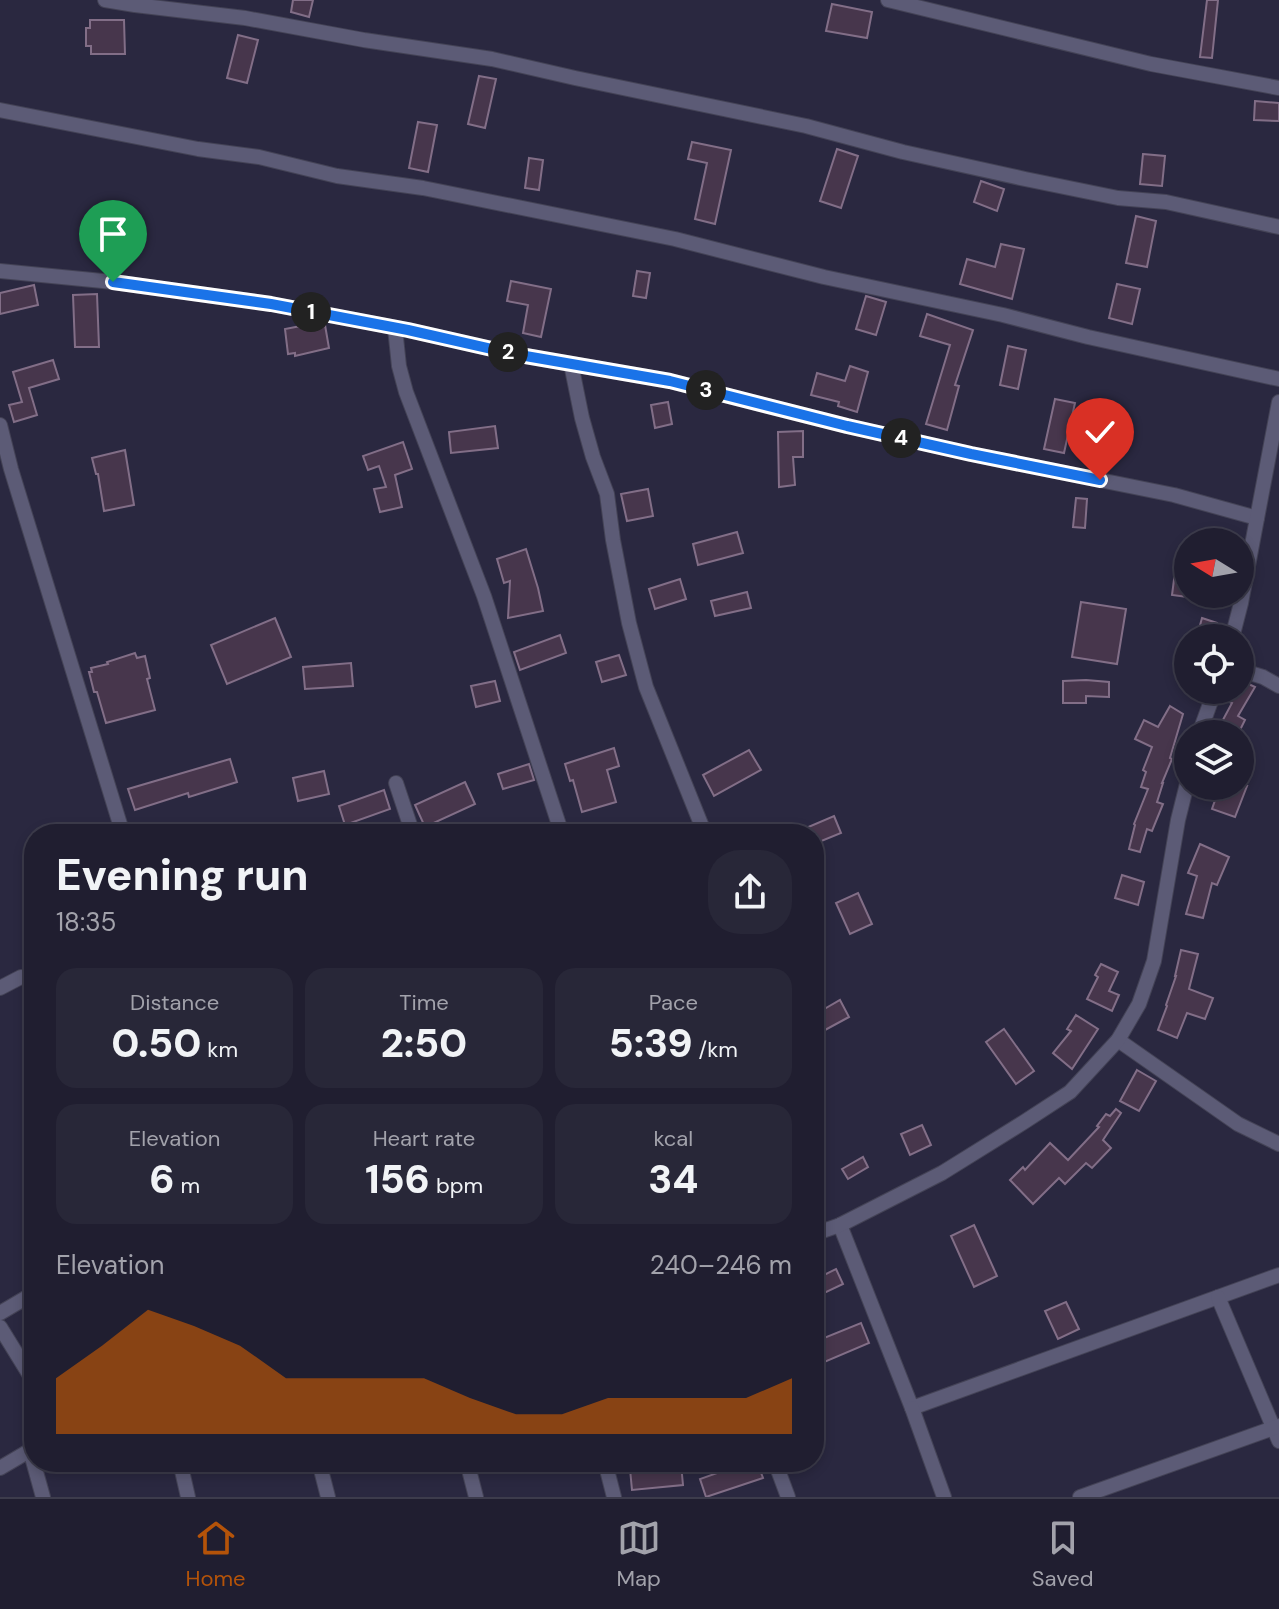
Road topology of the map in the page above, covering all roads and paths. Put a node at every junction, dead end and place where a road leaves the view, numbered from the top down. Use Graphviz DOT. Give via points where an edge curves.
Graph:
graph roads {
  1 [pos="105,0"];
  2 [pos="888,0"];
  3 [pos="1279,88"];
  4 [pos="0,110"];
  5 [pos="1279,227"];
  6 [pos="0,271"];
  7 [pos="395,328"];
  8 [pos="571,364"];
  9 [pos="1279,379"];
  10 [pos="1279,402"];
  11 [pos="0,425"];
  12 [pos="6,472"];
  13 [pos="1257,518"];
  14 [pos="1236,624"];
  15 [pos="1254,674"];
  16 [pos="1279,686"];
  17 [pos="396,783"];
  18 [pos="1183,800"];
  19 [pos="120,824"];
  20 [pos="410,824"];
  21 [pos="559,824"];
  22 [pos="701,824"];
  23 [pos="21,977"];
  24 [pos="0,988"];
  25 [pos="1118,1040"];
  26 [pos="1279,1144"];
  27 [pos="840,1225"];
  28 [pos="824,1231"];
  29 [pos="1278,1274"];
  30 [pos="1218,1297"];
  31 [pos="24,1299"];
  32 [pos="0,1313"];
  33 [pos="0,1327"];
  34 [pos="24,1366"];
  35 [pos="912,1408"];
  36 [pos="1277,1432"];
  37 [pos="24,1454"];
  38 [pos="0,1468"];
  39 [pos="37,1472"];
  40 [pos="182,1472"];
  41 [pos="322,1472"];
  42 [pos="470,1472"];
  43 [pos="608,1472"];
  44 [pos="779,1472"];
  45 [pos="43,1497"];
  46 [pos="188,1497"];
  47 [pos="328,1497"];
  48 [pos="476,1497"];
  49 [pos="614,1497"];
  50 [pos="788,1497"];
  51 [pos="944,1497"];
  52 [pos="1080,1497"];
  1 -- 5 [label="street" via="492,59 1025,179"];
  2 -- 3 [label="street" via="1151,64"];
  4 -- 9 [label="street" via="675,239"];
  6 -- 7 [label="street" via="271,304"];
  7 -- 8 [label="street"];
  7 -- 21 [label="street" via="406,392 484,596"];
  8 -- 13 [label="street" via="670,381"];
  8 -- 22 [label="street" via="607,494 646,687"];
  10 -- 13 [label="street"];
  11 -- 12 [label="street"];
  12 -- 19 [label="street"];
  13 -- 14 [label="street"];
  15 -- 16 [label="street"];
  17 -- 20 [label="street"];
  18 -- 25 [label="street" via="1154,961 1139,1004"];
  23 -- 24 [label="street"];
  25 -- 26 [label="street" via="1238,1124"];
  25 -- 27 [label="street" via="1070,1092 942,1173"];
  27 -- 28 [label="street"];
  27 -- 35 [label="street"];
  29 -- 30 [label="street"];
  30 -- 35 [label="street"];
  30 -- 36 [label="street"];
  31 -- 32 [label="street"];
  33 -- 34 [label="street"];
  35 -- 51 [label="street"];
  36 -- 52 [label="street"];
  37 -- 38 [label="street"];
  39 -- 45 [label="street"];
  40 -- 46 [label="street"];
  41 -- 47 [label="street"];
  42 -- 48 [label="street"];
  43 -- 49 [label="street"];
  44 -- 50 [label="street"];
}
